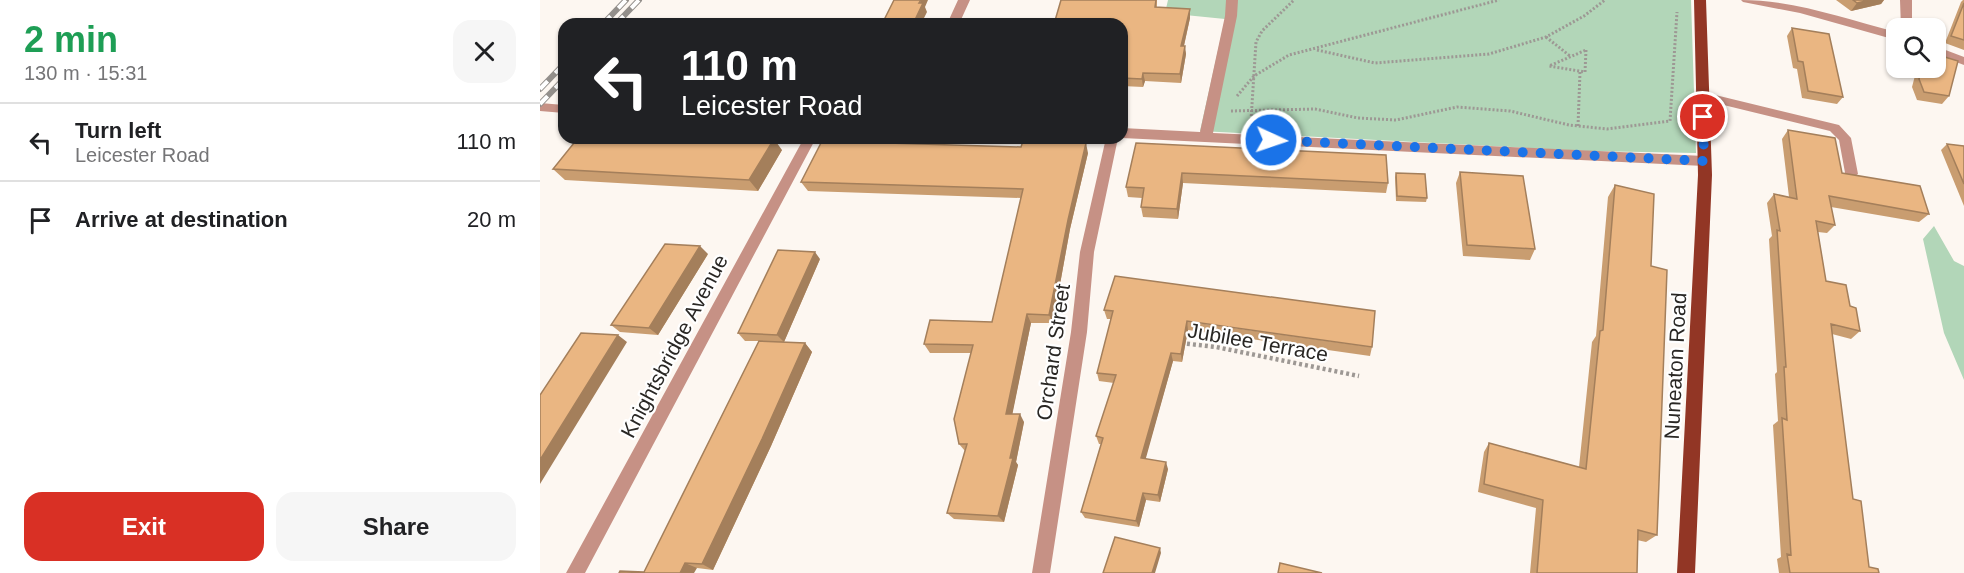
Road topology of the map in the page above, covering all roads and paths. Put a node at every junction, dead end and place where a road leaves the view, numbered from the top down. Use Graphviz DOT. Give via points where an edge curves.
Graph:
graph roads {
  1 [pos="964,0"];
  2 [pos="1232,0"];
  3 [pos="1294,0"];
  4 [pos="1499,0"];
  5 [pos="1605,0"];
  6 [pos="1700,0"];
  7 [pos="1747,0"];
  8 [pos="1906,0"];
  9 [pos="1677,11"];
  10 [pos="956,18"];
  11 [pos="1906,18"];
  12 [pos="1886,33"];
  13 [pos="1546,37"];
  14 [pos="1316,50"];
  15 [pos="1946,54"];
  16 [pos="1570,56"];
  17 [pos="1964,61"];
  18 [pos="1580,72"];
  19 [pos="1254,76"];
  20 [pos="1703,96"];
  21 [pos="540,107"];
  22 [pos="558,108"];
  23 [pos="1253,111"];
  24 [pos="1578,126"];
  25 [pos="1128,133"];
  26 [pos="1206,136"];
  27 [pos="1248,138"];
  28 [pos="807,144"];
  29 [pos="1111,144"];
  30 [pos="1704,161"];
  31 [pos="1851,174"];
  32 [pos="1170,342"];
  33 [pos="1359,376"];
  34 [pos="576,573"];
  35 [pos="1041,573"];
  36 [pos="1686,573"];
  1 -- 10 [label="street"];
  2 -- 26 [label="street"];
  3 -- 19 [label="path" via="1286,13 1256,39"];
  4 -- 14 [label="path"];
  5 -- 13 [label="path"];
  6 -- 20 [label="main road, Nuneaton Road"];
  7 -- 12 [label="street"];
  8 -- 11 [label="street"];
  9 -- 24 [label="path" via="1670,121 1607,129"];
  13 -- 14 [label="path" via="1490,54 1375,63"];
  13 -- 16 [label="path"];
  14 -- 19 [label="path" via="1289,56"];
  15 -- 17 [label="street"];
  16 -- 18 [label="path" via="1586,50 1585,72"];
  16 -- 18 [label="path" via="1549,66"];
  18 -- 24 [label="path"];
  19 -- 23 [label="path"];
  19 -- 23 [label="path" via="1224,111"];
  20 -- 30 [label="main road, Nuneaton Road"];
  20 -- 31 [label="street" via="1834,128 1845,138"];
  21 -- 22 [label="street"];
  23 -- 24 [label="path" via="1316,109 1358,118 1396,120 1457,107 1510,111"];
  23 -- 27 [label="path"];
  25 -- 26 [label="street"];
  26 -- 27 [label="street"];
  27 -- 30 [label="street"];
  28 -- 34 [label="street, Knightsbridge Avenue"];
  29 -- 35 [label="street, Orchard Street" via="1087,252 1079,332"];
  30 -- 36 [label="main road, Nuneaton Road"];
  32 -- 33 [label="path, Jubilee Terrace" via="1216,347"];
}
